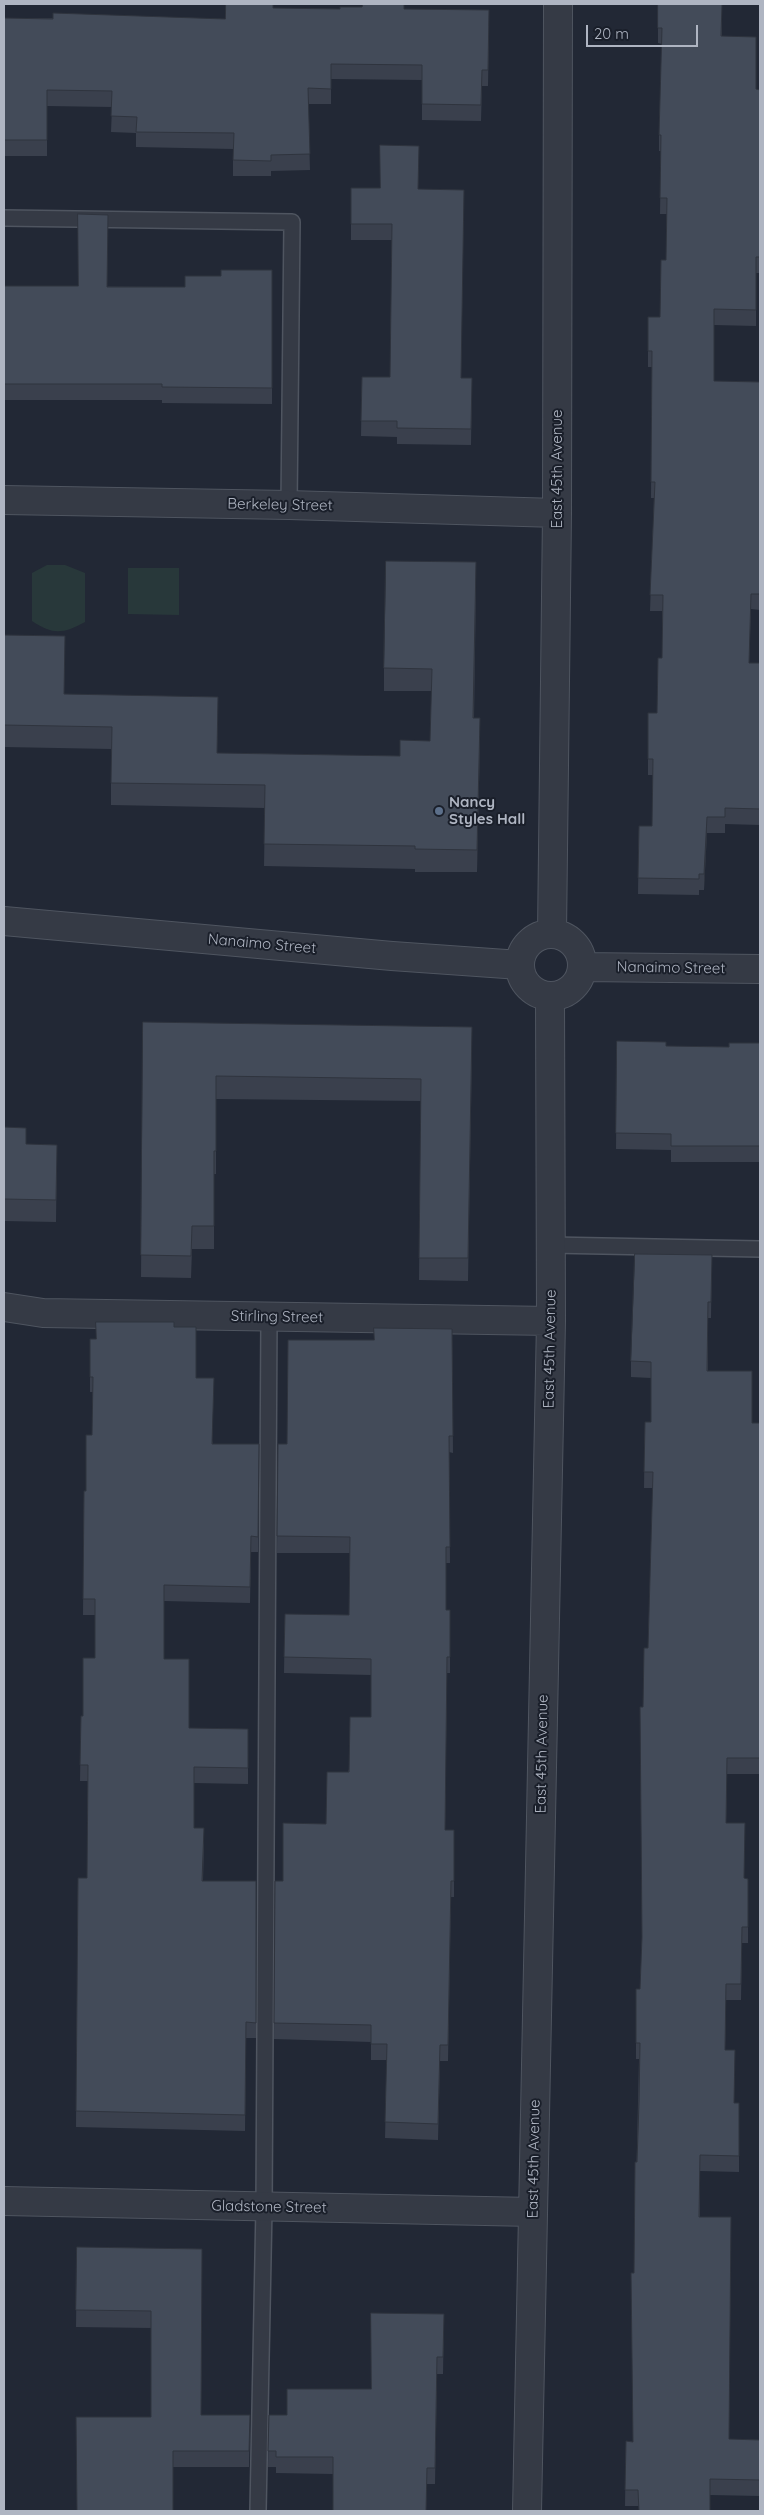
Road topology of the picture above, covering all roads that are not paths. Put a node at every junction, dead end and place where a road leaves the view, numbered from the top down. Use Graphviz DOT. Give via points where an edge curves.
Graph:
graph roads {
  1 [pos="558,4"];
  2 [pos="4,218"];
  3 [pos="4,500"];
  4 [pos="289,505"];
  5 [pos="557,513"];
  6 [pos="4,921"];
  7 [pos="552,934"];
  8 [pos="520,965"];
  9 [pos="582,967"];
  10 [pos="760,969"];
  11 [pos="550,997"];
  12 [pos="550,1245"];
  13 [pos="760,1249"];
  14 [pos="4,1306"];
  15 [pos="269,1316"];
  16 [pos="551,1321"];
  17 [pos="4,2201"];
  18 [pos="264,2207"];
  19 [pos="533,2212"];
  20 [pos="258,2511"];
  21 [pos="527,2511"];
  1 -- 5 [label="street, East 45th Avenue"];
  2 -- 4 [label="lane" via="292,222"];
  3 -- 4 [label="street, Berkeley Street"];
  4 -- 5 [label="street, Berkeley Street"];
  5 -- 7 [label="street, East 45th Avenue"];
  6 -- 8 [label="street, Nanaimo Street"];
  7 -- 8 [label="street" via="533,940 526,946"];
  7 -- 9 [label="street" via="566,938 577,948"];
  8 -- 11 [label="street" via="525,983 541,995"];
  9 -- 10 [label="street, Nanaimo Street"];
  9 -- 11 [label="street" via="576,984 568,991"];
  11 -- 12 [label="street, East 45th Avenue"];
  12 -- 13 [label="lane"];
  12 -- 16 [label="street, East 45th Avenue"];
  14 -- 15 [label="street, Stirling Street" via="43,1313"];
  15 -- 16 [label="street, Stirling Street"];
  15 -- 18 [label="lane"];
  16 -- 19 [label="street, East 45th Avenue"];
  17 -- 18 [label="street, Gladstone Street"];
  18 -- 19 [label="street, Gladstone Street"];
  18 -- 20 [label="lane"];
  19 -- 21 [label="street, East 45th Avenue"];
}
